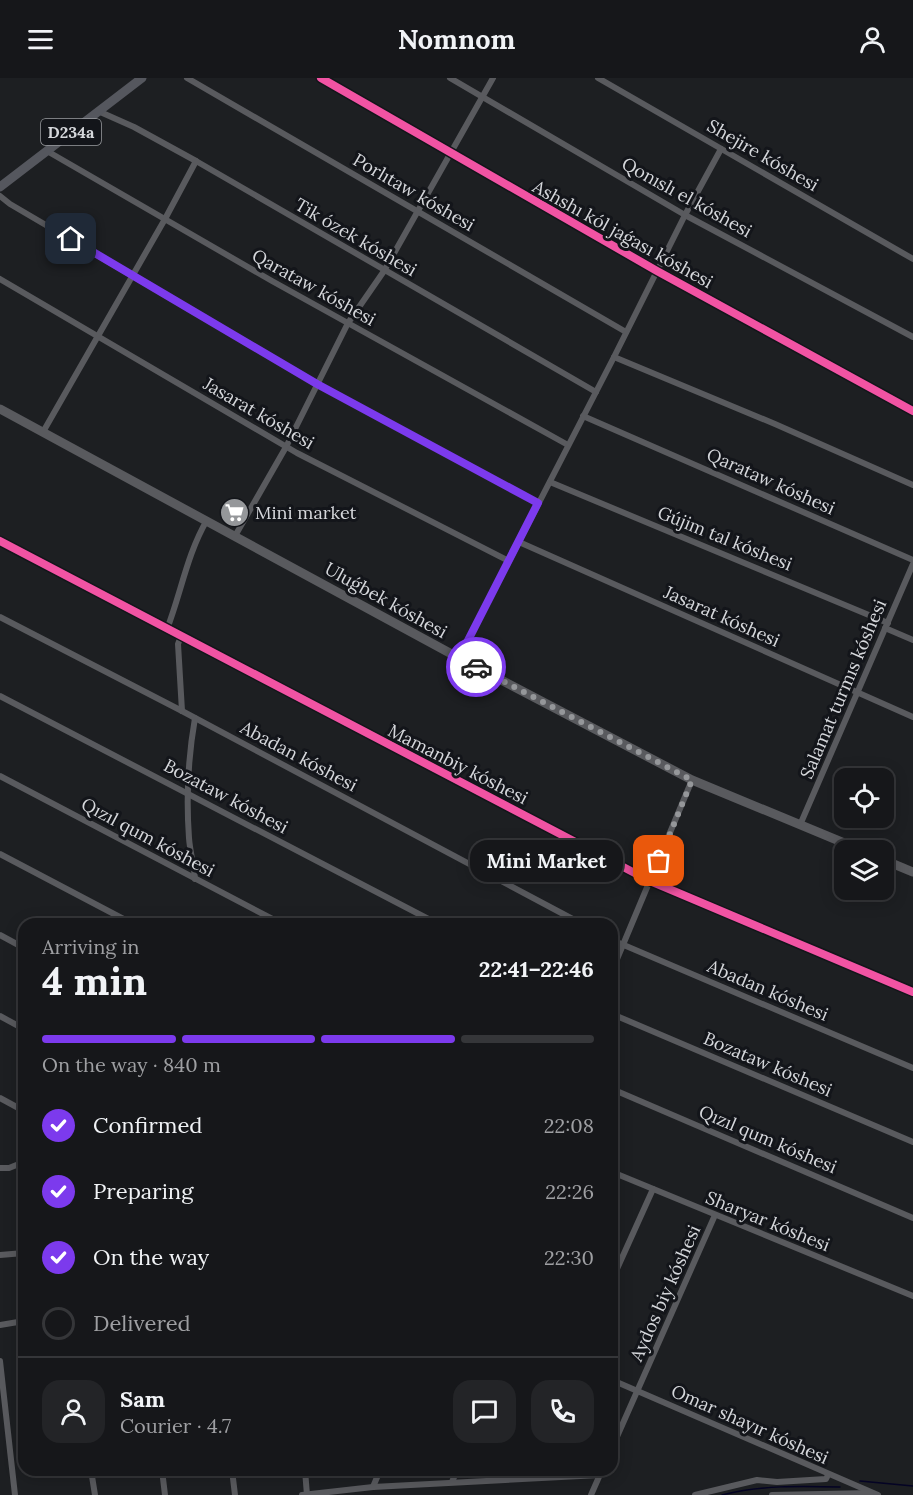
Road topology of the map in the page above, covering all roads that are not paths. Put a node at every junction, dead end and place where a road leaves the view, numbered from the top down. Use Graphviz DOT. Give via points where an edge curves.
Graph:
graph roads {
  1 [pos="142,78"];
  2 [pos="187,78"];
  3 [pos="321,78"];
  4 [pos="450,78"];
  5 [pos="493,78"];
  6 [pos="598,78"];
  7 [pos="482,98"];
  8 [pos="99,111"];
  9 [pos="721,149"];
  10 [pos="47,151"];
  11 [pos="450,153"];
  12 [pos="196,161"];
  13 [pos="0,187"];
  14 [pos="0,196"];
  15 [pos="417,211"];
  16 [pos="685,215"];
  17 [pos="165,219"];
  18 [pos="913,259"];
  19 [pos="384,271"];
  20 [pos="657,271"];
  21 [pos="133,275"];
  22 [pos="0,279"];
  23 [pos="348,323"];
  24 [pos="626,332"];
  25 [pos="99,336"];
  26 [pos="913,337"];
  27 [pos="614,357"];
  28 [pos="317,384"];
  29 [pos="596,392"];
  30 [pos="0,409"];
  31 [pos="913,411"];
  32 [pos="584,416"];
  33 [pos="43,432"];
  34 [pos="568,445"];
  35 [pos="285,447"];
  36 [pos="550,482"];
  37 [pos="913,485"];
  38 [pos="538,503"];
  39 [pos="207,520"];
  40 [pos="235,536"];
  41 [pos="0,541"];
  42 [pos="519,542"];
  43 [pos="508,561"];
  44 [pos="913,562"];
  45 [pos="0,617"];
  46 [pos="886,625"];
  47 [pos="167,629"];
  48 [pos="181,636"];
  49 [pos="913,640"];
  50 [pos="459,658"];
  51 [pos="858,693"];
  52 [pos="0,696"];
  53 [pos="182,711"];
  54 [pos="913,717"];
  55 [pos="195,718"];
  56 [pos="0,776"];
  57 [pos="692,780"];
  58 [pos="188,793"];
  59 [pos="800,825"];
  60 [pos="837,840"];
  61 [pos="0,854"];
  62 [pos="894,864"];
  63 [pos="913,872"];
  64 [pos="195,879"];
  65 [pos="650,881"];
  66 [pos="122,918"];
  67 [pos="270,918"];
  68 [pos="427,918"];
  69 [pos="571,918"];
  70 [pos="0,935"];
  71 [pos="618,943"];
  72 [pos="18,945"];
  73 [pos="623,945"];
  74 [pos="618,957"];
  75 [pos="913,992"];
  76 [pos="0,1016"];
  77 [pos="618,1017"];
  78 [pos="18,1026"];
  79 [pos="913,1068"];
  80 [pos="618,1092"];
  81 [pos="0,1098"];
  82 [pos="18,1108"];
  83 [pos="913,1142"];
  84 [pos="18,1164"];
  85 [pos="0,1168"];
  86 [pos="618,1174"];
  87 [pos="653,1189"];
  88 [pos="715,1215"];
  89 [pos="913,1218"];
  90 [pos="18,1253"];
  91 [pos="0,1255"];
  92 [pos="618,1267"];
  93 [pos="913,1296"];
  94 [pos="18,1322"];
  95 [pos="0,1325"];
  96 [pos="0,1361"];
  97 [pos="618,1383"];
  98 [pos="638,1392"];
  99 [pos="618,1435"];
  100 [pos="828,1475"];
  101 [pos="92,1476"];
  102 [pos="163,1476"];
  103 [pos="233,1476"];
  104 [pos="305,1476"];
  105 [pos="378,1476"];
  106 [pos="454,1476"];
  107 [pos="529,1476"];
  108 [pos="559,1476"];
  109 [pos="599,1476"];
  110 [pos="528,1479"];
  111 [pos="452,1482"];
  112 [pos="373,1487"];
  113 [pos="875,1494"];
  114 [pos="15,1495"];
  115 [pos="94,1495"];
  116 [pos="165,1495"];
  117 [pos="235,1495"];
  118 [pos="305,1495"];
  119 [pos="591,1495"];
  120 [pos="695,1495"];
  121 [pos="772,1495"];
  1 -- 8 [label="main road, D234a"];
  2 -- 15 [label="street, Porlıtaw kóshesi"];
  3 -- 11 [label="street, Ashshı kól jaǵası kóshesi"];
  4 -- 7 [label="street, Qonıslı el kóshesi"];
  5 -- 7 [label="street"];
  6 -- 9 [label="street, Shejire kóshesi"];
  7 -- 11 [label="street"];
  7 -- 16 [label="street, Qonıslı el kóshesi"];
  8 -- 10 [label="main road, D234a"];
  8 -- 12 [label="street, Tik ózek kóshesi"];
  9 -- 16 [label="street"];
  9 -- 18 [label="street, Shejire kóshesi"];
  10 -- 13 [label="main road, D234a"];
  10 -- 17 [label="street, Qarataw kóshesi"];
  11 -- 15 [label="street"];
  11 -- 20 [label="street, Ashshı kól jaǵası kóshesi"];
  12 -- 17 [label="street"];
  12 -- 19 [label="street, Tik ózek kóshesi"];
  14 -- 21 [label="street"];
  15 -- 19 [label="street"];
  15 -- 24 [label="street, Porlıtaw kóshesi"];
  16 -- 20 [label="street"];
  16 -- 26 [label="street, Qonıslı el kóshesi"];
  17 -- 21 [label="street"];
  17 -- 23 [label="street, Qarataw kóshesi"];
  19 -- 23 [label="street"];
  19 -- 29 [label="street, Tik ózek kóshesi"];
  20 -- 24 [label="street"];
  20 -- 31 [label="street, Ashshı kól jaǵası kóshesi"];
  21 -- 25 [label="street"];
  21 -- 28 [label="street"];
  22 -- 25 [label="street, Jasarat kóshesi"];
  23 -- 28 [label="street"];
  23 -- 34 [label="street, Qarataw kóshesi"];
  24 -- 27 [label="street"];
  25 -- 33 [label="street"];
  25 -- 35 [label="street, Jasarat kóshesi"];
  27 -- 29 [label="street"];
  27 -- 37 [label="street"];
  28 -- 35 [label="street"];
  28 -- 38 [label="street"];
  29 -- 32 [label="street"];
  30 -- 33 [label="street, Uluǵbek kóshesi"];
  32 -- 34 [label="street"];
  32 -- 44 [label="street, Qarataw kóshesi"];
  33 -- 39 [label="street, Uluǵbek kóshesi"];
  34 -- 36 [label="street"];
  35 -- 40 [label="street"];
  35 -- 43 [label="street, Jasarat kóshesi"];
  36 -- 38 [label="street"];
  36 -- 46 [label="street, Gújim tal kóshesi"];
  38 -- 42 [label="street"];
  39 -- 40 [label="street, Uluǵbek kóshesi"];
  39 -- 47 [label="street" via="198,535"];
  40 -- 50 [label="street, Uluǵbek kóshesi"];
  41 -- 47 [label="street, Mamanbiy kóshesi"];
  42 -- 43 [label="street"];
  42 -- 51 [label="street, Jasarat kóshesi"];
  43 -- 50 [label="street"];
  44 -- 46 [label="street, Salamat turmıs kóshesi"];
  45 -- 53 [label="street, Abadan kóshesi"];
  46 -- 49 [label="street, Gújim tal kóshesi"];
  46 -- 51 [label="street, Salamat turmıs kóshesi"];
  47 -- 48 [label="street, Mamanbiy kóshesi"];
  48 -- 53 [label="street" via="178,644"];
  48 -- 65 [label="street, Mamanbiy kóshesi"];
  50 -- 57 [label="street, Uluǵbek kóshesi"];
  51 -- 54 [label="street, Jasarat kóshesi"];
  51 -- 59 [label="street, Salamat turmıs kóshesi"];
  52 -- 58 [label="street, Bozataw kóshesi"];
  53 -- 55 [label="street, Abadan kóshesi"];
  55 -- 58 [label="street"];
  55 -- 69 [label="street, Abadan kóshesi"];
  56 -- 64 [label="street, Qızıl qum kóshesi"];
  57 -- 59 [label="street, Uluǵbek kóshesi"];
  57 -- 65 [label="street"];
  58 -- 64 [label="street"];
  58 -- 68 [label="street, Bozataw kóshesi"];
  59 -- 60 [label="street, Uluǵbek kóshesi"];
  61 -- 66 [label="street"];
  62 -- 63 [label="street"];
  64 -- 67 [label="street, Qızıl qum kóshesi"];
  65 -- 73 [label="street"];
  65 -- 75 [label="street, Mamanbiy kóshesi"];
  70 -- 72 [label="street"];
  71 -- 73 [label="street, Abadan kóshesi"];
  73 -- 74 [label="street"];
  73 -- 79 [label="street, Abadan kóshesi"];
  76 -- 78 [label="street"];
  77 -- 83 [label="street, Bozataw kóshesi"];
  80 -- 89 [label="street, Qızıl qum kóshesi"];
  81 -- 82 [label="street"];
  84 -- 85 [label="street"];
  86 -- 87 [label="street, Sharyar kóshesi"];
  87 -- 88 [label="street, Sharyar kóshesi"];
  87 -- 92 [label="street"];
  88 -- 93 [label="street, Sharyar kóshesi"];
  88 -- 98 [label="street, Aydos biy kóshesi"];
  90 -- 91 [label="street"];
  94 -- 95 [label="street"];
  96 -- 114 [label="street"];
  97 -- 98 [label="street, Omar shayır kóshesi"];
  98 -- 99 [label="street, Aydos biy kóshesi"];
  98 -- 100 [label="street, Omar shayır kóshesi"];
  100 -- 113 [label="street, Omar shayır kóshesi"];
  100 -- 120 [label="street" via="826,1479 757,1480"];
  101 -- 115 [label="street"];
  102 -- 116 [label="street"];
  103 -- 117 [label="street"];
  104 -- 118 [label="street"];
  105 -- 112 [label="street"];
  106 -- 111 [label="street"];
  107 -- 110 [label="street"];
  108 -- 110 [label="street"];
  109 -- 119 [label="street"];
  110 -- 111 [label="street"];
  111 -- 112 [label="street"];
  112 -- 118 [label="street"];
  113 -- 121 [label="street"];
}
